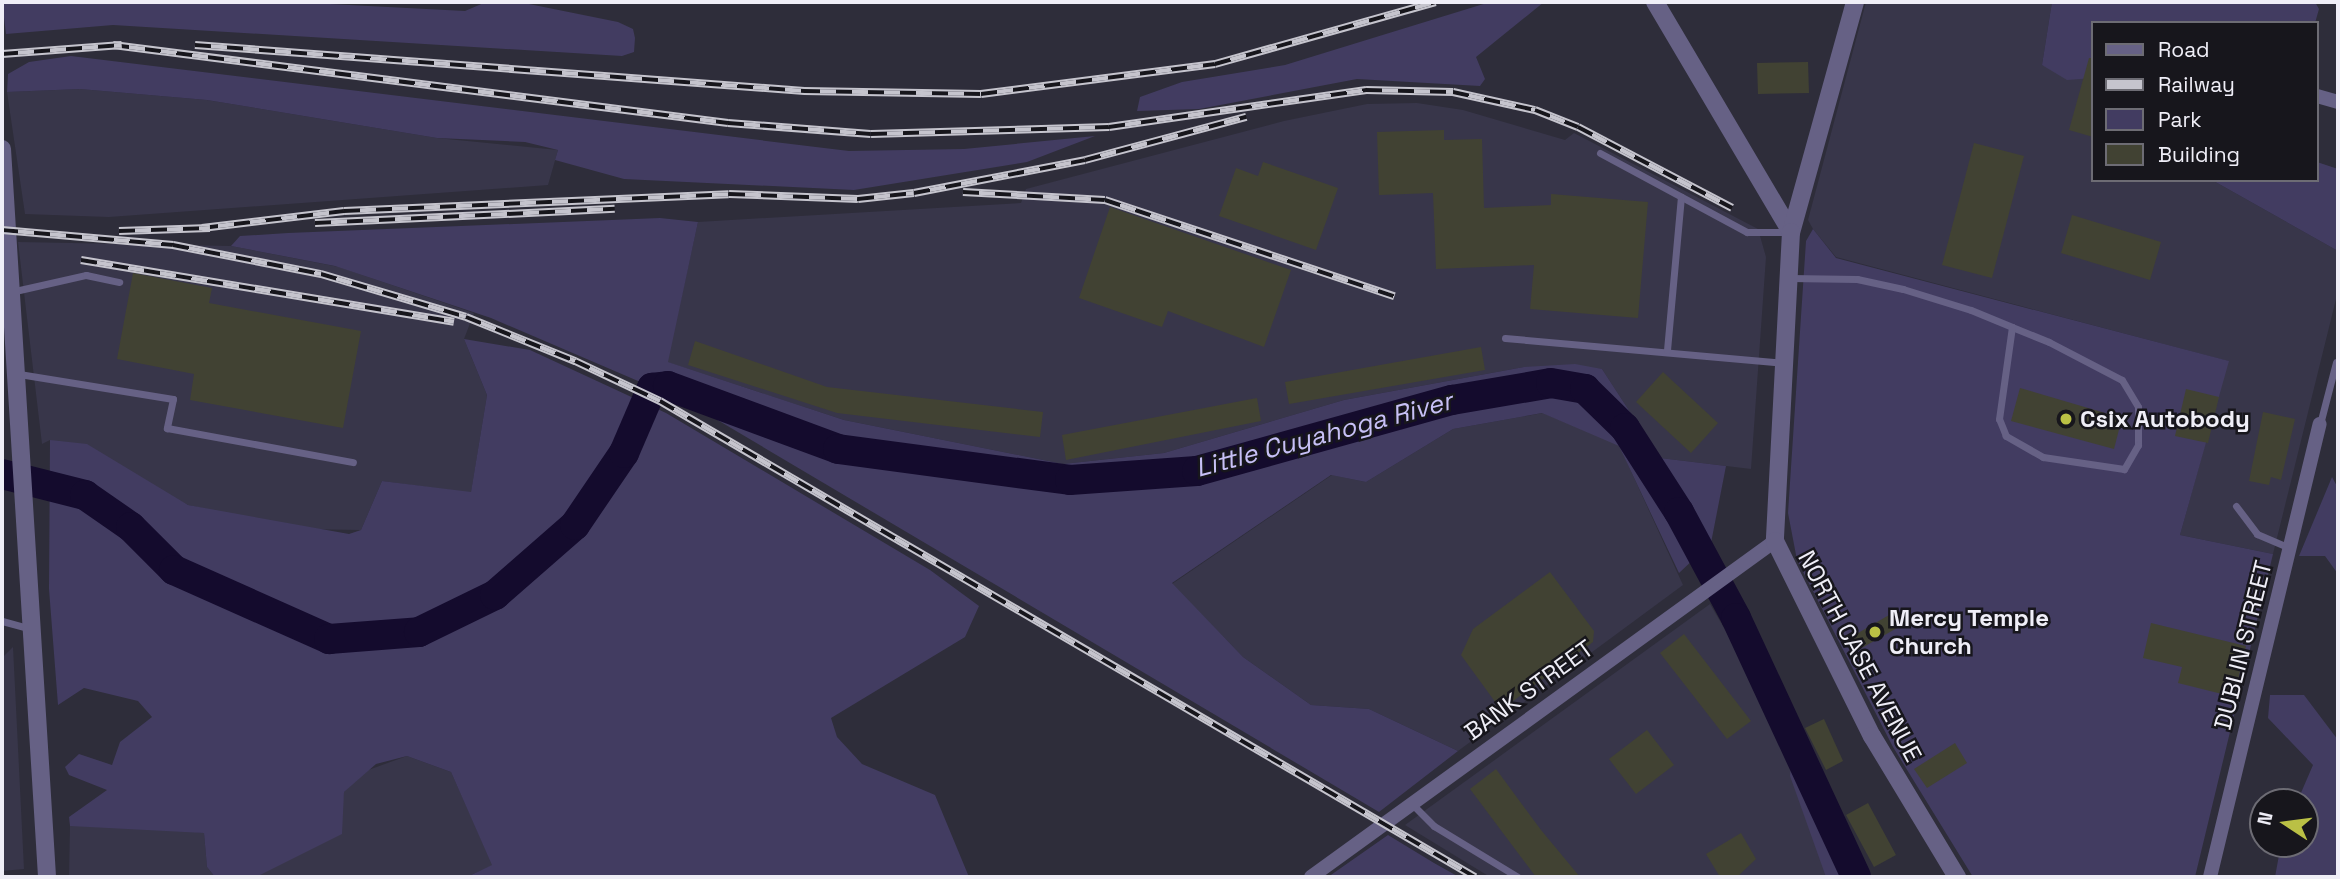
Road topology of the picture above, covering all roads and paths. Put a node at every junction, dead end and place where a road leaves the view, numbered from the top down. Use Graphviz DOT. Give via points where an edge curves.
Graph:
graph roads {
  1 [pos="1655,2"];
  2 [pos="1855,2"];
  3 [pos="2319,97"];
  4 [pos="2338,102"];
  5 [pos="2,149"];
  6 [pos="1600,153"];
  7 [pos="1681,197"];
  8 [pos="1791,232"];
  9 [pos="1789,278"];
  10 [pos="119,282"];
  11 [pos="15,291"];
  12 [pos="2012,327"];
  13 [pos="1505,338"];
  14 [pos="1668,350"];
  15 [pos="2336,362"];
  16 [pos="1784,363"];
  17 [pos="19,374"];
  18 [pos="2320,424"];
  19 [pos="353,462"];
  20 [pos="2236,506"];
  21 [pos="1775,541"];
  22 [pos="2290,548"];
  23 [pos="2,621"];
  24 [pos="34,629"];
  25 [pos="1412,803"];
  26 [pos="47,877"];
  27 [pos="1311,877"];
  28 [pos="1518,877"];
  29 [pos="1957,877"];
  30 [pos="2210,877"];
  1 -- 8 [label="street"];
  2 -- 8 [label="street, NORTH CASE AVENUE"];
  3 -- 4 [label="street"];
  5 -- 11 [label="street"];
  6 -- 7 [label="lane"];
  7 -- 8 [label="lane" via="1747,232"];
  7 -- 14 [label="lane"];
  8 -- 9 [label="street, NORTH CASE AVENUE"];
  9 -- 12 [label="lane" via="1857,279 1903,289"];
  9 -- 16 [label="street, NORTH CASE AVENUE"];
  10 -- 11 [label="lane" via="86,275"];
  11 -- 17 [label="street"];
  12 -- 12 [label="lane" via="2122,380 2138,407 2138,445 2124,469 2043,457 2007,436 1998,419"];
  13 -- 14 [label="lane"];
  14 -- 16 [label="lane"];
  15 -- 18 [label="lane"];
  16 -- 21 [label="street, NORTH CASE AVENUE"];
  17 -- 19 [label="lane" via="173,399 167,428"];
  17 -- 24 [label="street"];
  18 -- 22 [label="street, DUBLIN STREET"];
  20 -- 22 [label="lane" via="2257,534"];
  21 -- 25 [label="street, BANK STREET"];
  21 -- 29 [label="street, NORTH CASE AVENUE" via="1872,736"];
  22 -- 30 [label="street, DUBLIN STREET"];
  23 -- 24 [label="lane"];
  24 -- 26 [label="street"];
  25 -- 27 [label="street, BANK STREET"];
  25 -- 28 [label="lane" via="1434,826"];
}
